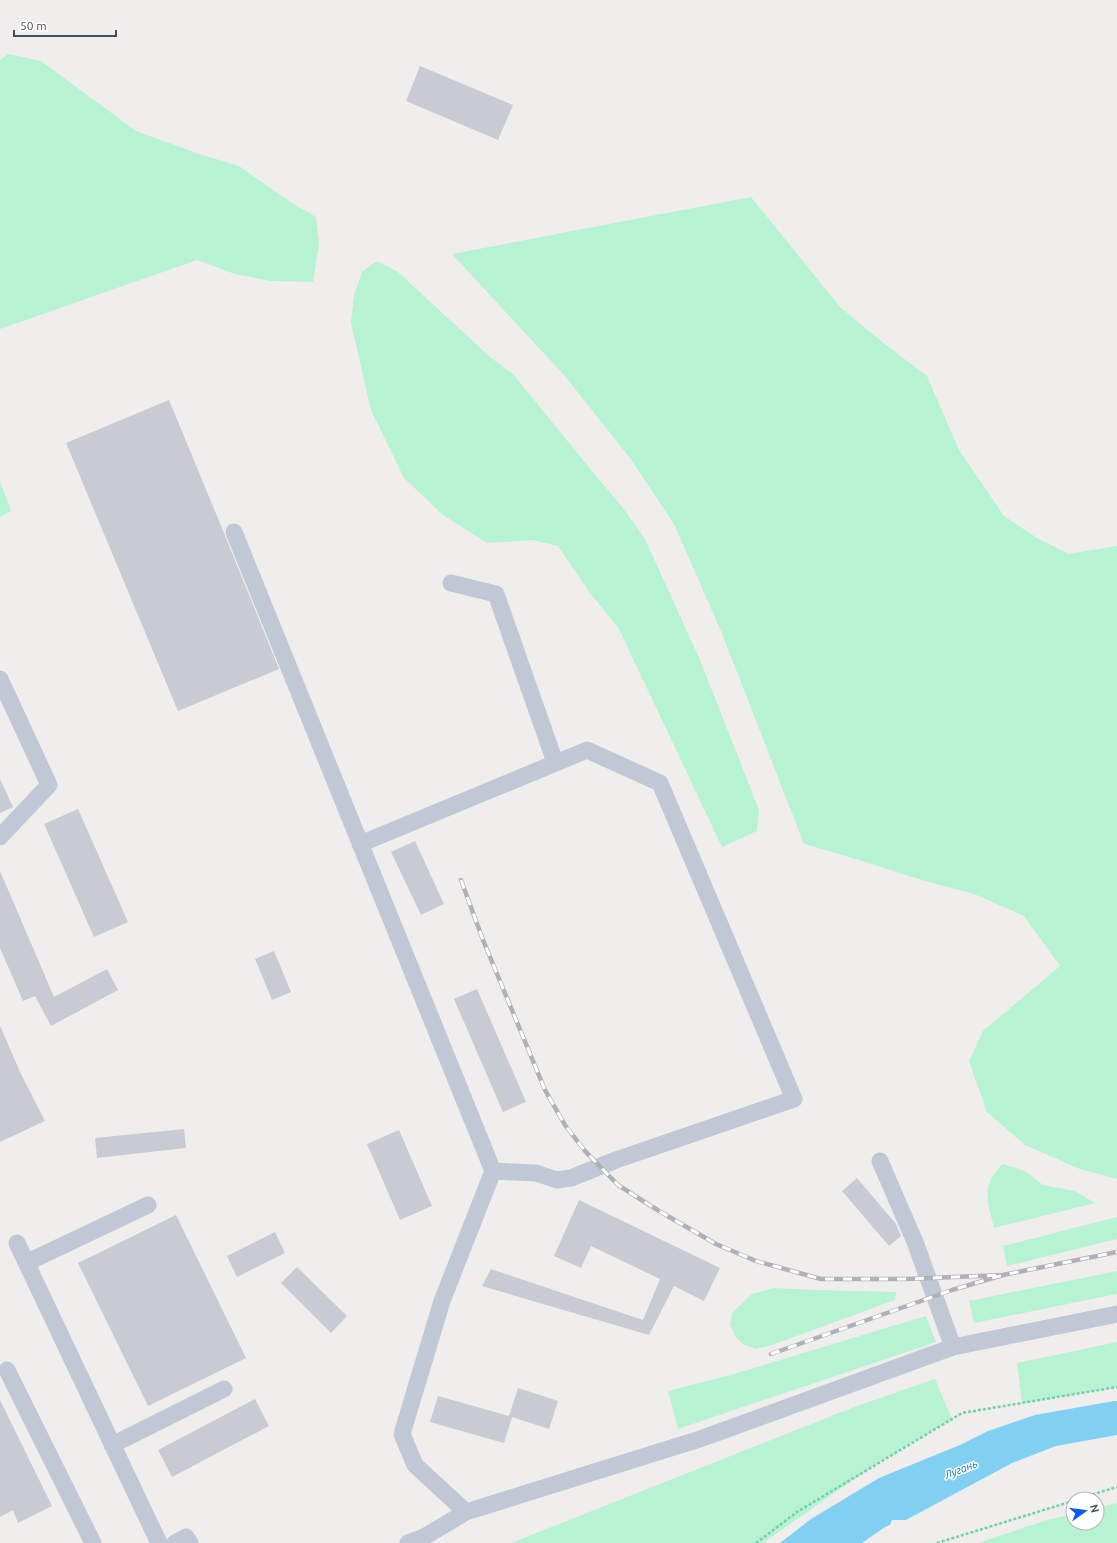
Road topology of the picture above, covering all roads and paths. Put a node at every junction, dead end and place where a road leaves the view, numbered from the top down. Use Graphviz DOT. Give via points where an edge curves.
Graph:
graph roads {
  1 [pos="234,532"];
  2 [pos="451,583"];
  3 [pos="0,679"];
  4 [pos="555,762"];
  5 [pos="0,837"];
  6 [pos="360,844"];
  7 [pos="880,1161"];
  8 [pos="493,1171"];
  9 [pos="148,1205"];
  10 [pos="17,1243"];
  11 [pos="26,1263"];
  12 [pos="1117,1314"];
  13 [pos="953,1347"];
  14 [pos="7,1370"];
  15 [pos="1117,1387"];
  16 [pos="224,1388"];
  17 [pos="112,1445"];
  18 [pos="1117,1487"];
  19 [pos="1104,1491"];
  20 [pos="1065,1503"];
  21 [pos="466,1512"];
  22 [pos="92,1543"];
  23 [pos="159,1543"];
  24 [pos="175,1543"];
  25 [pos="190,1543"];
  26 [pos="408,1543"];
  27 [pos="756,1543"];
  28 [pos="937,1543"];
  1 -- 6 [label="street"];
  2 -- 4 [label="street" via="496,594"];
  3 -- 5 [label="street" via="49,785"];
  4 -- 6 [label="street"];
  4 -- 8 [label="street" via="586,750 660,783 794,1099 571,1178 557,1180 536,1173"];
  6 -- 8 [label="street"];
  7 -- 13 [label="street" via="915,1242"];
  8 -- 21 [label="street" via="442,1301 402,1434 414,1465"];
  9 -- 11 [label="street"];
  10 -- 11 [label="street"];
  11 -- 17 [label="street"];
  12 -- 13 [label="street"];
  13 -- 21 [label="street" via="700,1438"];
  14 -- 22 [label="street"];
  15 -- 27 [label="path" via="962,1413 797,1512"];
  16 -- 17 [label="street"];
  17 -- 23 [label="street"];
  18 -- 19 [label="path"];
  20 -- 28 [label="path"];
  21 -- 26 [label="street" via="424,1537"];
  24 -- 25 [label="street" via="186,1537"];
}
